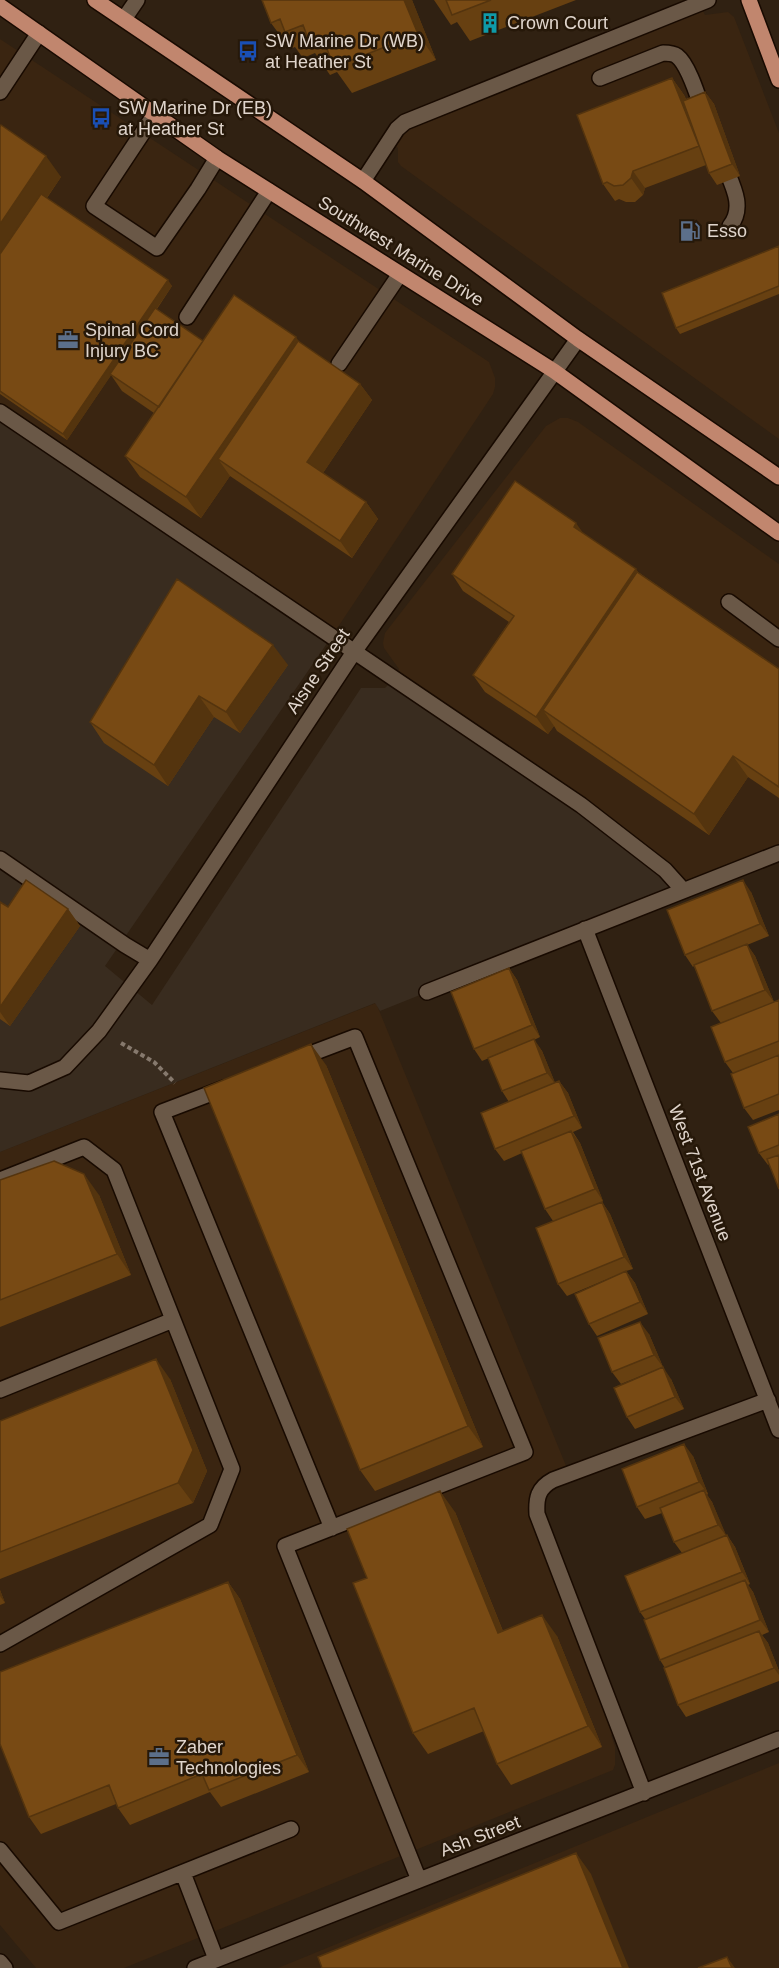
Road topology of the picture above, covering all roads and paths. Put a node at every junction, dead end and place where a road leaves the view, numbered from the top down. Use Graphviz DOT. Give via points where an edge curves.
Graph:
graph roads {
  1 [pos="94,0"];
  2 [pos="137,0"];
  3 [pos="708,0"];
  4 [pos="748,0"];
  5 [pos="0,6"];
  6 [pos="123,19"];
  7 [pos="39,33"];
  8 [pos="600,78"];
  9 [pos="779,80"];
  10 [pos="0,92"];
  11 [pos="155,114"];
  12 [pos="710,129"];
  13 [pos="718,149"];
  14 [pos="217,158"];
  15 [pos="363,181"];
  16 [pos="269,190"];
  17 [pos="730,226"];
  18 [pos="400,274"];
  19 [pos="188,317"];
  20 [pos="578,339"];
  21 [pos="339,364"];
  22 [pos="554,371"];
  23 [pos="0,412"];
  24 [pos="779,477"];
  25 [pos="779,533"];
  26 [pos="729,602"];
  27 [pos="779,639"];
  28 [pos="354,652"];
  29 [pos="779,853"];
  30 [pos="0,859"];
  31 [pos="683,890"];
  32 [pos="585,929"];
  33 [pos="150,960"];
  34 [pos="427,992"];
  35 [pos="99,1031"];
  36 [pos="279,1066"];
  37 [pos="0,1080"];
  38 [pos="236,1083"];
  39 [pos="193,1100"];
  40 [pos="0,1180"];
  41 [pos="173,1320"];
  42 [pos="0,1390"];
  43 [pos="768,1400"];
  44 [pos="779,1430"];
  45 [pos="332,1528"];
  46 [pos="0,1644"];
  47 [pos="779,1739"];
  48 [pos="644,1793"];
  49 [pos="291,1829"];
  50 [pos="0,1850"];
  51 [pos="183,1873"];
  52 [pos="419,1880"];
  53 [pos="216,1959"];
  54 [pos="0,1962"];
  55 [pos="5,1968"];
  56 [pos="195,1968"];
  1 -- 6 [label="main road, Southwest Marine Drive"];
  2 -- 6 [label="street"];
  3 -- 15 [label="street" via="405,122"];
  4 -- 9 [label="main road"];
  5 -- 7 [label="main road, Southwest Marine Drive"];
  6 -- 15 [label="main road, Southwest Marine Drive"];
  7 -- 10 [label="street"];
  7 -- 11 [label="main road, Southwest Marine Drive"];
  8 -- 12 [label="street" via="670,53 685,66"];
  11 -- 14 [label="main road, Southwest Marine Drive"];
  11 -- 14 [label="street" via="94,206 157,248"];
  13 -- 17 [label="street" via="738,206"];
  14 -- 16 [label="main road, Southwest Marine Drive"];
  15 -- 20 [label="main road, Southwest Marine Drive"];
  16 -- 18 [label="main road, Southwest Marine Drive"];
  16 -- 19 [label="street"];
  18 -- 21 [label="street"];
  18 -- 22 [label="main road, Southwest Marine Drive"];
  20 -- 22 [label="street, Aisne Street"];
  20 -- 24 [label="main road, Southwest Marine Drive"];
  22 -- 25 [label="main road, Southwest Marine Drive"];
  22 -- 28 [label="street, Aisne Street"];
  23 -- 28 [label="street"];
  26 -- 27 [label="street"];
  28 -- 31 [label="street" via="581,805 665,870"];
  28 -- 33 [label="street, Aisne Street"];
  29 -- 31 [label="street"];
  30 -- 33 [label="street"];
  31 -- 32 [label="street"];
  32 -- 34 [label="street"];
  32 -- 43 [label="street, West 71st Avenue"];
  33 -- 35 [label="street, Aisne Street"];
  35 -- 37 [label="street, Aisne Street" via="65,1067 29,1083"];
  35 -- 39 [label="path" via="154,1062"];
  36 -- 45 [label="street" via="355,1037 525,1452"];
  38 -- 39 [label="street"];
  39 -- 45 [label="street" via="162,1112"];
  40 -- 41 [label="street" via="84,1147 114,1170"];
  41 -- 42 [label="street"];
  41 -- 46 [label="street" via="232,1469 210,1526"];
  43 -- 44 [label="street, West 71st Avenue"];
  43 -- 48 [label="street" via="553,1480 546,1483 536,1499 537,1514"];
  45 -- 52 [label="street" via="285,1546"];
  47 -- 48 [label="street, Ash Street"];
  48 -- 52 [label="street, Ash Street"];
  49 -- 51 [label="street"];
  50 -- 51 [label="street" via="59,1922"];
  51 -- 53 [label="street"];
  52 -- 53 [label="street, Ash Street"];
  53 -- 56 [label="street, Ash Street"];
  54 -- 55 [label="street"];
}
